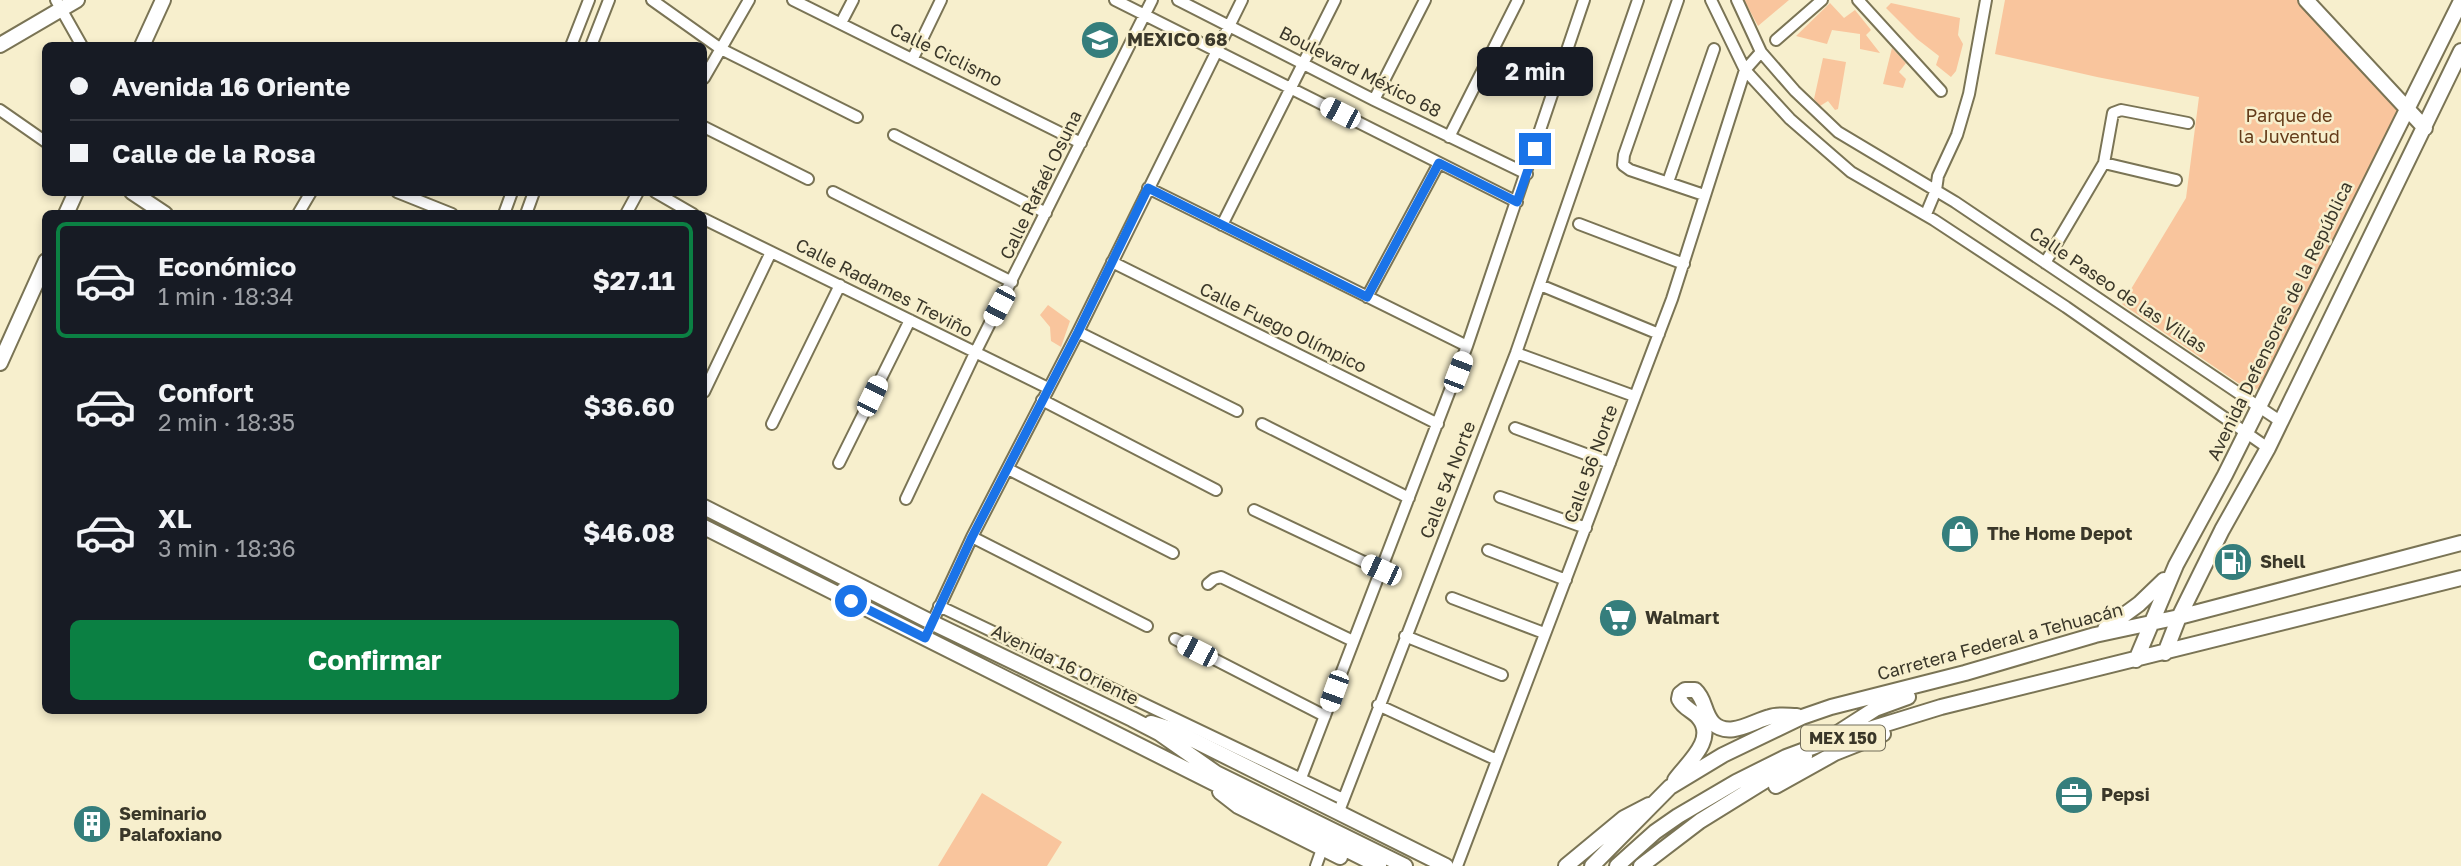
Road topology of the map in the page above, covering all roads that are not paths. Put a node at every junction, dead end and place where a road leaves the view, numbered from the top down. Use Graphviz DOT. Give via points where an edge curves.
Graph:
graph roads {
  1 [pos="77,0"];
  2 [pos="163,0"];
  3 [pos="589,0"];
  4 [pos="609,0"];
  5 [pos="652,0"];
  6 [pos="749,0"];
  7 [pos="793,0"];
  8 [pos="853,0"];
  9 [pos="941,0"];
  10 [pos="1115,0"];
  11 [pos="1152,0"];
  12 [pos="1178,0"];
  13 [pos="1242,0"];
  14 [pos="1335,0"];
  15 [pos="1424,0"];
  16 [pos="1518,0"];
  17 [pos="1584,0"];
  18 [pos="1637,0"];
  19 [pos="1678,0"];
  20 [pos="1711,0"];
  21 [pos="1737,0"];
  22 [pos="1822,0"];
  23 [pos="1858,0"];
  24 [pos="1986,0"];
  25 [pos="2306,0"];
  26 [pos="2461,1"];
  27 [pos="58,5"];
  28 [pos="1143,15"];
  29 [pos="841,23"];
  30 [pos="1229,27"];
  31 [pos="1776,40"];
  32 [pos="80,42"];
  33 [pos="144,42"];
  34 [pos="573,42"];
  35 [pos="593,42"];
  36 [pos="0,46"];
  37 [pos="721,49"];
  38 [pos="1714,49"];
  39 [pos="2461,51"];
  40 [pos="1216,52"];
  41 [pos="1761,52"];
  42 [pos="914,58"];
  43 [pos="1304,64"];
  44 [pos="1745,69"];
  45 [pos="707,73"];
  46 [pos="1291,89"];
  47 [pos="1941,91"];
  48 [pos="1374,100"];
  49 [pos="2407,108"];
  50 [pos="0,110"];
  51 [pos="857,117"];
  52 [pos="2188,123"];
  53 [pos="707,128"];
  54 [pos="2425,128"];
  55 [pos="894,135"];
  56 [pos="1449,137"];
  57 [pos="42,139"];
  58 [pos="1082,143"];
  59 [pos="1439,163"];
  60 [pos="2104,163"];
  61 [pos="1527,174"];
  62 [pos="808,179"];
  63 [pos="2176,180"];
  64 [pos="1668,182"];
  65 [pos="1148,188"];
  66 [pos="1936,190"];
  67 [pos="833,192"];
  68 [pos="1704,195"];
  69 [pos="125,196"];
  70 [pos="138,196"];
  71 [pos="407,196"];
  72 [pos="662,196"];
  73 [pos="1517,202"];
  74 [pos="145,210"];
  75 [pos="158,210"];
  76 [pos="443,210"];
  77 [pos="686,210"];
  78 [pos="1046,213"];
  79 [pos="1930,217"];
  80 [pos="707,220"];
  81 [pos="1579,224"];
  82 [pos="1222,225"];
  83 [pos="771,251"];
  84 [pos="1112,262"];
  85 [pos="2045,263"];
  86 [pos="1684,264"];
  87 [pos="42,270"];
  88 [pos="1012,282"];
  89 [pos="840,285"];
  90 [pos="1541,285"];
  91 [pos="1367,297"];
  92 [pos="910,320"];
  93 [pos="1078,332"];
  94 [pos="1659,334"];
  95 [pos="1467,346"];
  96 [pos="975,353"];
  97 [pos="1516,353"];
  98 [pos="0,363"];
  99 [pos="707,386"];
  100 [pos="1048,388"];
  101 [pos="1634,396"];
  102 [pos="1042,400"];
  103 [pos="2258,406"];
  104 [pos="1237,411"];
  105 [pos="2280,421"];
  106 [pos="772,424"];
  107 [pos="1262,424"];
  108 [pos="1438,424"];
  109 [pos="1515,428"];
  110 [pos="2245,432"];
  111 [pos="2268,448"];
  112 [pos="839,463"];
  113 [pos="1609,463"];
  114 [pos="1008,469"];
  115 [pos="1216,490"];
  116 [pos="1500,497"];
  117 [pos="1409,498"];
  118 [pos="906,499"];
  119 [pos="707,509"];
  120 [pos="1254,510"];
  121 [pos="1586,528"];
  122 [pos="707,529"];
  123 [pos="972,537"];
  124 [pos="2461,543"];
  125 [pos="1488,550"];
  126 [pos="1173,553"];
  127 [pos="2176,565"];
  128 [pos="1381,570"];
  129 [pos="2461,578"];
  130 [pos="1566,580"];
  131 [pos="1208,584"];
  132 [pos="1452,598"];
  133 [pos="939,606"];
  134 [pos="2179,617"];
  135 [pos="932,622"];
  136 [pos="2150,622"];
  137 [pos="1147,626"];
  138 [pos="1545,633"];
  139 [pos="2095,635"];
  140 [pos="1405,636"];
  141 [pos="925,638"];
  142 [pos="1175,639"];
  143 [pos="1353,641"];
  144 [pos="2165,653"];
  145 [pos="2136,660"];
  146 [pos="1965,673"];
  147 [pos="1502,675"];
  148 [pos="1378,705"];
  149 [pos="1922,713"];
  150 [pos="1325,716"];
  151 [pos="1802,717"];
  152 [pos="1132,719"];
  153 [pos="1821,744"];
  154 [pos="1497,760"];
  155 [pos="1301,778"];
  156 [pos="1214,779"];
  157 [pos="1670,787"];
  158 [pos="1657,803"];
  159 [pos="1341,805"];
  160 [pos="1369,838"];
  161 [pos="1322,849"];
  162 [pos="1315,866"];
  163 [pos="1359,866"];
  164 [pos="1379,866"];
  165 [pos="1405,866"];
  166 [pos="1427,866"];
  167 [pos="1446,866"];
  168 [pos="1457,866"];
  169 [pos="1566,866"];
  170 [pos="1592,866"];
  171 [pos="1618,866"];
  172 [pos="1641,866"];
  173 [pos="1655,866"];
  1 -- 27 [label="main road"];
  2 -- 33 [label="main road"];
  3 -- 34 [label="street"];
  4 -- 35 [label="street"];
  5 -- 37 [label="street"];
  6 -- 37 [label="street"];
  7 -- 29 [label="street, Calle Ciclismo"];
  8 -- 29 [label="street"];
  9 -- 42 [label="street"];
  10 -- 28 [label="street"];
  11 -- 28 [label="street, Calle Rafaél Osuna"];
  12 -- 30 [label="street, Boulevard México 68"];
  13 -- 30 [label="street"];
  14 -- 43 [label="street"];
  15 -- 48 [label="street"];
  16 -- 56 [label="street"];
  17 -- 61 [label="street"];
  18 -- 90 [label="street, Calle 54 Norte"];
  19 -- 64 [label="street" via="1623,165"];
  20 -- 44 [label="street"];
  21 -- 41 [label="street"];
  22 -- 31 [label="street"];
  23 -- 47 [label="street"];
  24 -- 66 [label="street" via="1969,94"];
  25 -- 49 [label="main road"];
  26 -- 49 [label="main road, Avenida Defensores de la República"];
  27 -- 32 [label="street"];
  27 -- 36 [label="main road"];
  28 -- 40 [label="street"];
  28 -- 58 [label="street, Calle Rafaél Osuna"];
  29 -- 42 [label="street, Calle Ciclismo"];
  30 -- 40 [label="street"];
  30 -- 43 [label="street, Boulevard México 68"];
  37 -- 45 [label="street"];
  37 -- 51 [label="street"];
  38 -- 64 [label="street"];
  39 -- 54 [label="main road"];
  40 -- 46 [label="street"];
  40 -- 65 [label="street"];
  41 -- 44 [label="street"];
  41 -- 66 [label="street, Calle Paseo de las Villas" via="1838,132"];
  42 -- 58 [label="street, Calle Ciclismo"];
  43 -- 46 [label="street"];
  43 -- 48 [label="street, Boulevard México 68"];
  44 -- 68 [label="street, Calle 56 Norte"];
  44 -- 79 [label="street" via="1790,119 1851,172"];
  46 -- 59 [label="street"];
  46 -- 82 [label="street"];
  48 -- 56 [label="street, Boulevard México 68"];
  49 -- 54 [label="main road"];
  49 -- 103 [label="main road, Avenida Defensores de la República"];
  50 -- 57 [label="street"];
  52 -- 60 [label="street" via="2117,110"];
  53 -- 62 [label="street"];
  54 -- 105 [label="main road"];
  55 -- 78 [label="street"];
  56 -- 61 [label="street, Boulevard México 68"];
  58 -- 78 [label="street, Calle Rafaél Osuna"];
  59 -- 73 [label="street"];
  59 -- 91 [label="street"];
  60 -- 63 [label="street"];
  60 -- 85 [label="street"];
  61 -- 73 [label="street"];
  64 -- 68 [label="street"];
  65 -- 82 [label="street"];
  65 -- 84 [label="street"];
  66 -- 79 [label="street"];
  66 -- 85 [label="street, Calle Paseo de las Villas"];
  67 -- 88 [label="street"];
  68 -- 86 [label="street, Calle 56 Norte"];
  69 -- 74 [label="main road"];
  70 -- 75 [label="main road"];
  71 -- 76 [label="street"];
  72 -- 77 [label="street"];
  73 -- 95 [label="street"];
  78 -- 88 [label="street, Calle Rafaél Osuna"];
  79 -- 110 [label="street"];
  80 -- 83 [label="street, Calle Radames Treviño"];
  81 -- 86 [label="street"];
  82 -- 91 [label="street"];
  83 -- 89 [label="street, Calle Radames Treviño"];
  83 -- 99 [label="street"];
  84 -- 93 [label="street"];
  84 -- 108 [label="street, Calle Fuego Olímpico"];
  85 -- 103 [label="street, Calle Paseo de las Villas"];
  86 -- 94 [label="street, Calle 56 Norte"];
  87 -- 98 [label="main road"];
  88 -- 96 [label="street, Calle Rafaél Osuna"];
  89 -- 92 [label="street, Calle Radames Treviño"];
  89 -- 106 [label="street"];
  90 -- 94 [label="street"];
  90 -- 97 [label="street, Calle 54 Norte"];
  91 -- 95 [label="street"];
  92 -- 96 [label="street, Calle Radames Treviño"];
  92 -- 112 [label="street"];
  93 -- 100 [label="street"];
  93 -- 104 [label="street"];
  94 -- 101 [label="street, Calle 56 Norte"];
  95 -- 108 [label="street"];
  96 -- 100 [label="street, Calle Radames Treviño"];
  96 -- 118 [label="street, Calle Rafaél Osuna"];
  97 -- 101 [label="street"];
  97 -- 140 [label="street, Calle 54 Norte"];
  100 -- 102 [label="street"];
  101 -- 113 [label="street, Calle 56 Norte"];
  102 -- 114 [label="street"];
  102 -- 115 [label="street"];
  103 -- 105 [label="street, Calle Paseo de las Villas"];
  103 -- 110 [label="main road, Avenida Defensores de la República"];
  105 -- 111 [label="main road"];
  107 -- 117 [label="street"];
  108 -- 117 [label="street"];
  109 -- 113 [label="street"];
  110 -- 111 [label="street"];
  110 -- 127 [label="main road, Avenida Defensores de la República"];
  111 -- 134 [label="main road"];
  113 -- 121 [label="street, Calle 56 Norte"];
  114 -- 123 [label="street"];
  114 -- 126 [label="street"];
  116 -- 121 [label="street"];
  117 -- 128 [label="street"];
  119 -- 135 [label="main road, Avenida 16 Oriente"];
  120 -- 128 [label="street"];
  121 -- 130 [label="street, Calle 56 Norte"];
  122 -- 141 [label="main road, Avenida 16 Oriente"];
  123 -- 133 [label="street"];
  123 -- 137 [label="street"];
  124 -- 134 [label="main road, Carretera Federal a Tehuacán / MEX 150"];
  125 -- 130 [label="street"];
  127 -- 136 [label="main road, Avenida Defensores de la República"];
  127 -- 139 [label="main road" via="2139,604"];
  128 -- 143 [label="street"];
  129 -- 144 [label="main road, MEX 150"];
  130 -- 138 [label="street, Calle 56 Norte"];
  131 -- 143 [label="street" via="1221,577"];
  132 -- 138 [label="street"];
  133 -- 135 [label="street"];
  133 -- 155 [label="street"];
  134 -- 136 [label="main road, Carretera Federal a Tehuacán / MEX 150"];
  134 -- 144 [label="main road"];
  135 -- 141 [label="street"];
  135 -- 152 [label="main road, Avenida 16 Oriente"];
  136 -- 139 [label="main road, Carretera Federal a Tehuacán / MEX 150"];
  136 -- 145 [label="main road, Avenida Defensores de la República"];
  138 -- 154 [label="street, Calle 56 Norte"];
  139 -- 146 [label="main road, Carretera Federal a Tehuacán / MEX 150"];
  140 -- 147 [label="street"];
  140 -- 148 [label="street, Calle 54 Norte"];
  141 -- 156 [label="main road, Avenida 16 Oriente"];
  142 -- 150 [label="street"];
  143 -- 150 [label="street"];
  144 -- 145 [label="main road, MEX 150"];
  145 -- 149 [label="main road, MEX 150"];
  146 -- 151 [label="main road, Carretera Federal a Tehuacán / MEX 150"];
  146 -- 153 [label="main road" via="1875,709"];
  148 -- 154 [label="street"];
  148 -- 159 [label="street, Calle 54 Norte"];
  149 -- 153 [label="main road, MEX 150"];
  149 -- 173 [label="main road" via="1907,725 1820,760 1727,814"];
  150 -- 155 [label="street"];
  151 -- 157 [label="main road, Carretera Federal a Tehuacán / MEX 150"];
  151 -- 157 [label="main road" via="1771,716 1724,729 1707,714 1702,697 1695,690 1685,690 1679,699 1702,724 1702,748"];
  152 -- 156 [label="main road, Avenida 16 Oriente" via="1159,733"];
  152 -- 159 [label="main road" via="1171,729"];
  153 -- 171 [label="main road, MEX 150" via="1786,757 1701,802 1656,832"];
  153 -- 172 [label="main road" via="1692,827"];
  154 -- 168 [label="street, Calle 56 Norte"];
  155 -- 159 [label="street"];
  156 -- 160 [label="main road, Avenida 16 Oriente"];
  156 -- 161 [label="main road" via="1225,797 1238,806"];
  156 -- 164 [label="main road, Avenida 16 Oriente"];
  157 -- 158 [label="main road, Carretera Federal a Tehuacán / MEX 150"];
  158 -- 169 [label="main road" via="1624,818"];
  158 -- 170 [label="main road, Carretera Federal a Tehuacán / MEX 150"];
  159 -- 160 [label="main road"];
  160 -- 165 [label="main road, Avenida 16 Oriente"];
  160 -- 166 [label="main road"];
  160 -- 167 [label="main road"];
  161 -- 162 [label="street"];
  161 -- 163 [label="main road"];
}
